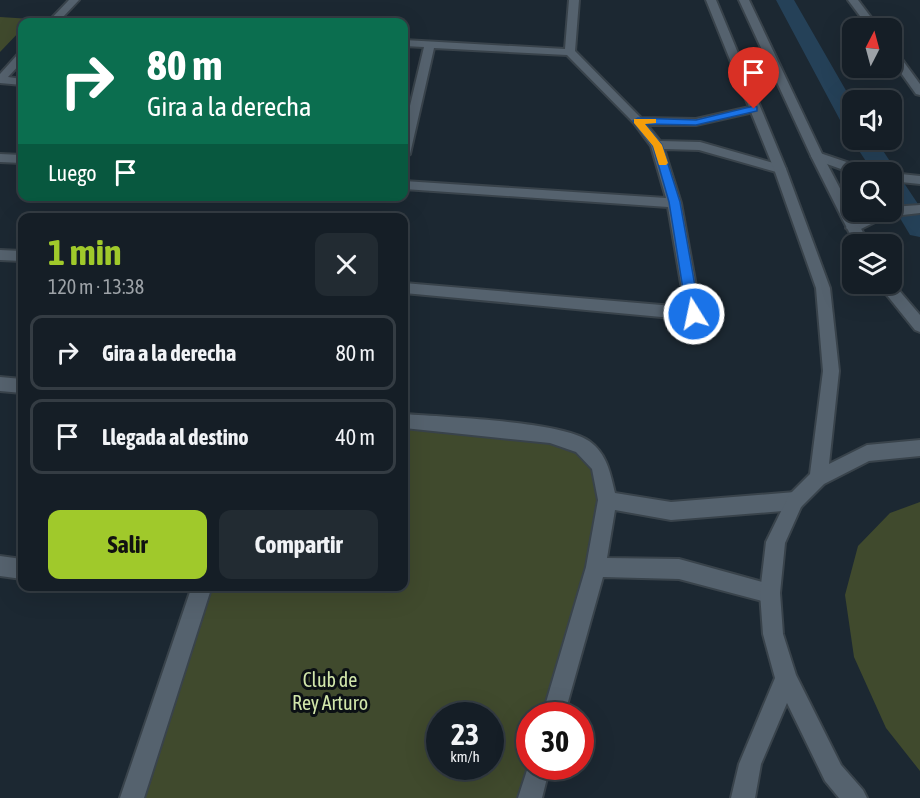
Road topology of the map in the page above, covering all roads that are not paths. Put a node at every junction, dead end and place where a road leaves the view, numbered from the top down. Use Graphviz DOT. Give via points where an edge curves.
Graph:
graph roads {
  1 [pos="74,0"];
  2 [pos="560,0"];
  3 [pos="574,0"];
  4 [pos="711,0"];
  5 [pos="744,0"];
  6 [pos="853,0"];
  7 [pos="58,18"];
  8 [pos="866,18"];
  9 [pos="408,43"];
  10 [pos="429,44"];
  11 [pos="570,52"];
  12 [pos="18,60"];
  13 [pos="902,67"];
  14 [pos="0,80"];
  15 [pos="18,82"];
  16 [pos="920,92"];
  17 [pos="409,107"];
  18 [pos="754,109"];
  19 [pos="638,121"];
  20 [pos="657,145"];
  21 [pos="817,156"];
  22 [pos="0,158"];
  23 [pos="18,159"];
  24 [pos="842,165"];
  25 [pos="780,169"];
  26 [pos="902,178"];
  27 [pos="920,180"];
  28 [pos="408,185"];
  29 [pos="674,202"];
  30 [pos="920,209"];
  31 [pos="853,228"];
  32 [pos="856,234"];
  33 [pos="0,255"];
  34 [pos="18,256"];
  35 [pos="408,288"];
  36 [pos="893,294"];
  37 [pos="920,326"];
  38 [pos="0,384"];
  39 [pos="18,386"];
  40 [pos="408,421"];
  41 [pos="920,448"];
  42 [pos="818,478"];
  43 [pos="607,500"];
  44 [pos="795,501"];
  45 [pos="0,566"];
  46 [pos="596,567"];
  47 [pos="18,568"];
  48 [pos="201,591"];
  49 [pos="770,593"];
  50 [pos="786,678"];
  51 [pos="558,702"];
  52 [pos="535,780"];
  53 [pos="132,798"];
  54 [pos="530,798"];
  55 [pos="743,798"];
  56 [pos="855,798"];
  1 -- 7 [label="street"];
  2 -- 3 [label="street"];
  3 -- 11 [label="street"];
  4 -- 18 [label="street"];
  5 -- 21 [label="street"];
  6 -- 8 [label="street"];
  9 -- 10 [label="street"];
  10 -- 11 [label="street"];
  10 -- 17 [label="street"];
  11 -- 19 [label="street"];
  12 -- 14 [label="street"];
  13 -- 16 [label="street"];
  14 -- 15 [label="street"];
  18 -- 19 [label="street" via="696,122"];
  18 -- 25 [label="street"];
  19 -- 20 [label="street"];
  20 -- 25 [label="street" via="700,146"];
  20 -- 29 [label="street"];
  21 -- 24 [label="street"];
  21 -- 31 [label="street"];
  22 -- 23 [label="street"];
  25 -- 42 [label="street" via="823,288 831,371"];
  26 -- 27 [label="street"];
  28 -- 29 [label="street"];
  29 -- 35 [label="street" via="694,314"];
  30 -- 31 [label="street" via="878,214"];
  31 -- 32 [label="street"];
  33 -- 34 [label="street"];
  36 -- 37 [label="street"];
  38 -- 39 [label="street"];
  40 -- 43 [label="street" via="550,435 582,446 600,465"];
  41 -- 42 [label="street" via="867,453"];
  42 -- 44 [label="street"];
  43 -- 44 [label="street" via="671,511"];
  43 -- 46 [label="street"];
  44 -- 49 [label="street" via="776,542"];
  45 -- 47 [label="street"];
  46 -- 49 [label="street" via="679,568"];
  46 -- 51 [label="street"];
  48 -- 53 [label="street"];
  49 -- 50 [label="street" via="774,634"];
  50 -- 55 [label="street" via="750,764"];
  50 -- 56 [label="street" via="833,773"];
  52 -- 54 [label="street"];
}
